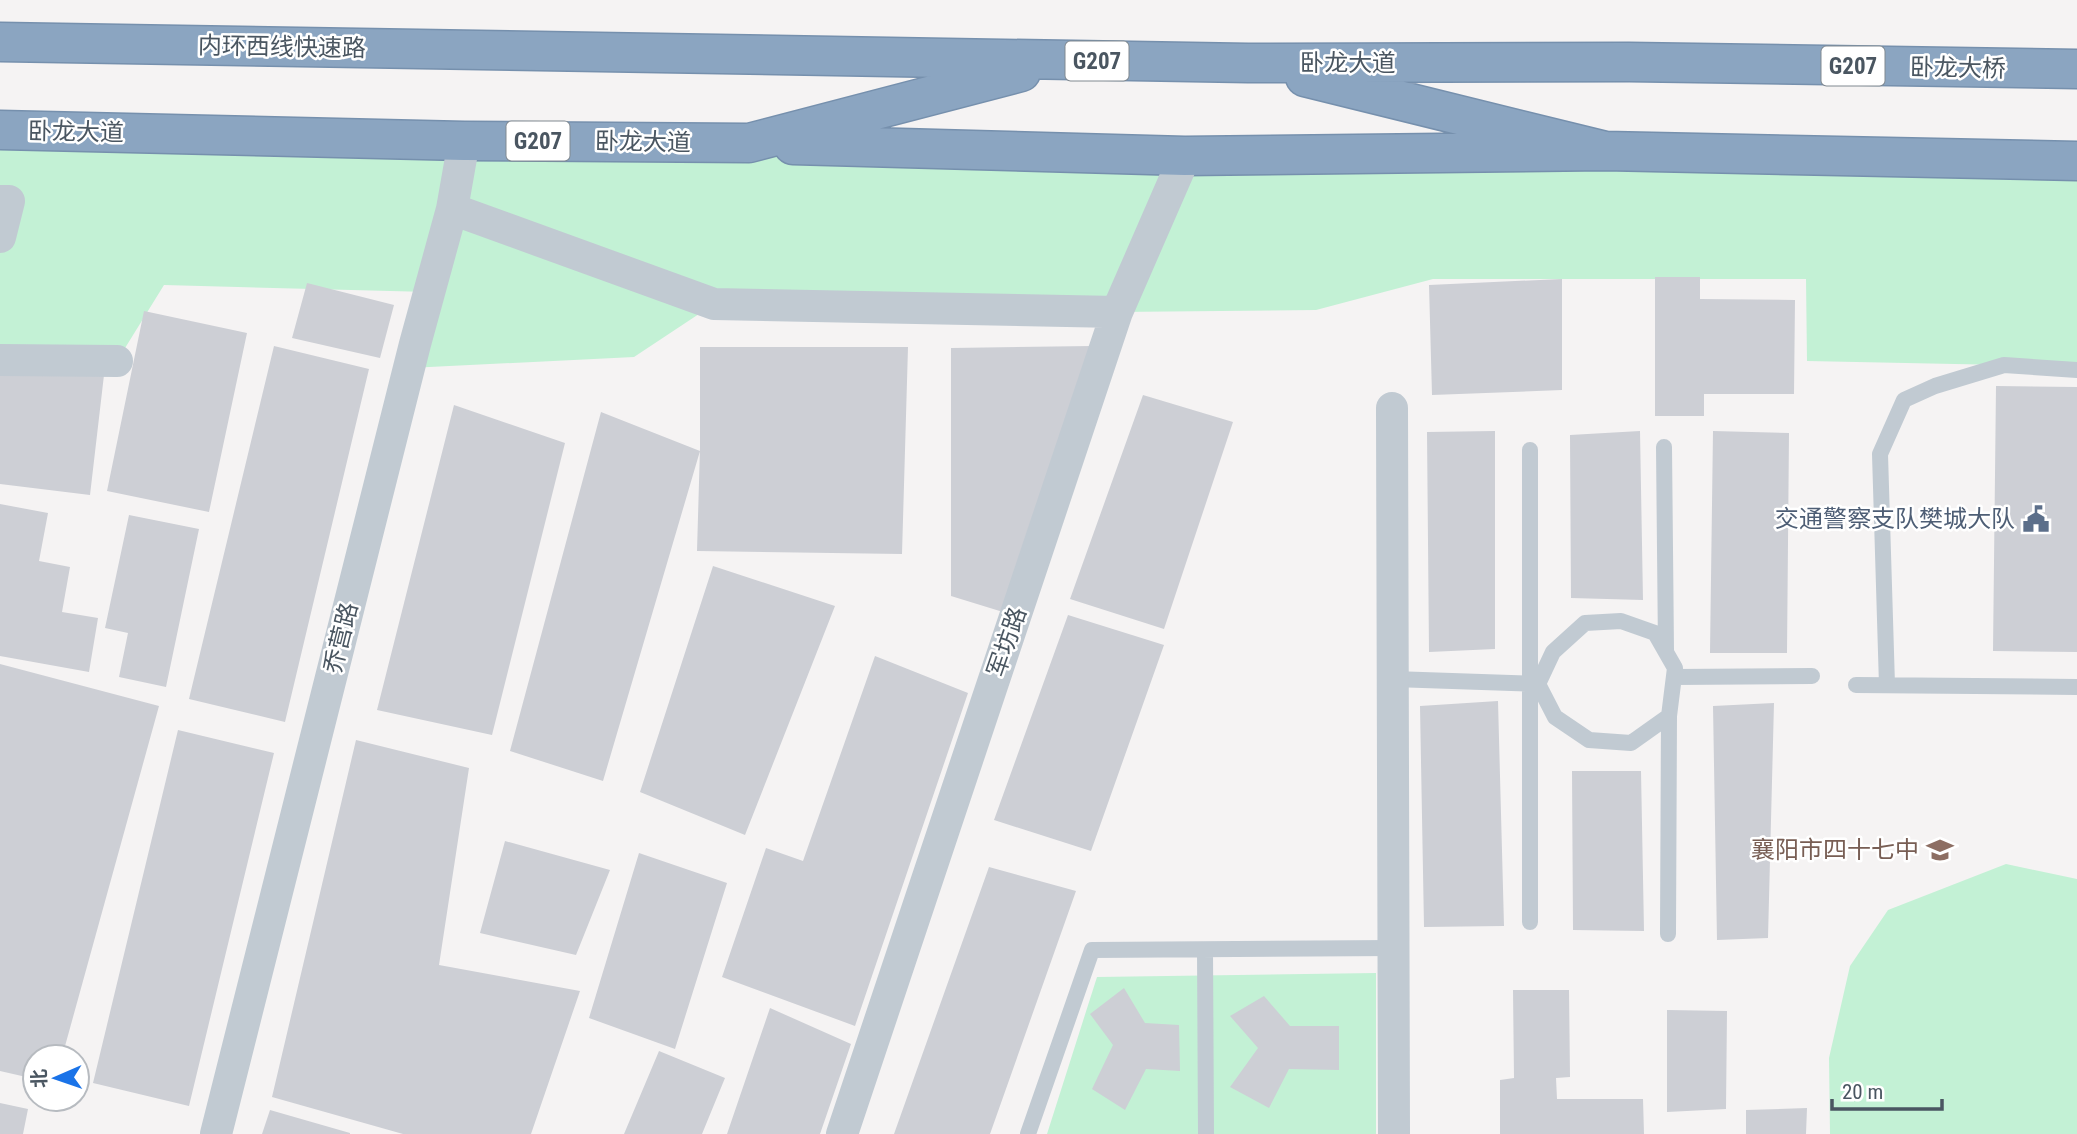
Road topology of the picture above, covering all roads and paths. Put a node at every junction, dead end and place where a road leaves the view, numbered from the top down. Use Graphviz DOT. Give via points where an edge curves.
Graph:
graph roads {
  1 [pos="0,42"];
  2 [pos="565,52"];
  3 [pos="1066,60"];
  4 [pos="1629,62"];
  5 [pos="1248,63"];
  6 [pos="2077,69"];
  7 [pos="0,130"];
  8 [pos="464,141"];
  9 [pos="749,143"];
  10 [pos="1605,151"];
  11 [pos="1185,156"];
  12 [pos="2077,161"];
  13 [pos="0,201"];
  14 [pos="452,209"];
  15 [pos="0,237"];
  16 [pos="1117,312"];
  17 [pos="0,360"];
  18 [pos="117,361"];
  19 [pos="2077,370"];
  20 [pos="1392,408"];
  21 [pos="1664,447"];
  22 [pos="1530,450"];
  23 [pos="1667,652"];
  24 [pos="1812,676"];
  25 [pos="1674,677"];
  26 [pos="1393,679"];
  27 [pos="1534,683"];
  28 [pos="1856,685"];
  29 [pos="1887,685"];
  30 [pos="2077,687"];
  31 [pos="1669,716"];
  32 [pos="1530,922"];
  33 [pos="1668,934"];
  34 [pos="1394,948"];
  35 [pos="1205,950"];
  36 [pos="216,1134"];
  37 [pos="842,1134"];
  38 [pos="1028,1134"];
  39 [pos="1206,1134"];
  40 [pos="1394,1134"];
  1 -- 2 [label="highway, 内环西线快速路"];
  2 -- 3 [label="highway, 卧龙大道 / G207"];
  3 -- 5 [label="highway, 卧龙大道 / G207"];
  3 -- 9 [label="highway, 卧龙大道 / G207"];
  4 -- 5 [label="highway, 卧龙大道 / G207"];
  4 -- 6 [label="highway, 卧龙大桥 / G207"];
  5 -- 10 [label="highway"];
  7 -- 8 [label="highway, 卧龙大道 / G207"];
  8 -- 9 [label="highway, 卧龙大道 / G207"];
  8 -- 14 [label="street, 乔营路"];
  9 -- 11 [label="highway"];
  10 -- 11 [label="highway"];
  10 -- 12 [label="highway"];
  11 -- 16 [label="street, 军坊路"];
  13 -- 15 [label="street" via="9,201"];
  14 -- 16 [label="street" via="714,304"];
  14 -- 36 [label="street, 乔营路"];
  16 -- 37 [label="street, 军坊路"];
  17 -- 18 [label="street"];
  19 -- 29 [label="lane" via="2004,365 1904,400 1880,454"];
  20 -- 26 [label="street"];
  21 -- 23 [label="lane"];
  22 -- 27 [label="lane"];
  23 -- 25 [label="lane" via="1675,667"];
  23 -- 27 [label="lane" via="1655,633 1621,621 1585,624 1553,652"];
  24 -- 25 [label="lane"];
  25 -- 31 [label="lane"];
  26 -- 27 [label="lane"];
  26 -- 34 [label="street"];
  27 -- 31 [label="lane" via="1555,717 1589,740 1631,743"];
  27 -- 32 [label="lane"];
  28 -- 29 [label="lane"];
  29 -- 30 [label="lane"];
  31 -- 33 [label="lane"];
  34 -- 35 [label="lane"];
  34 -- 40 [label="street"];
  35 -- 38 [label="lane" via="1092,950"];
  35 -- 39 [label="lane"];
}
